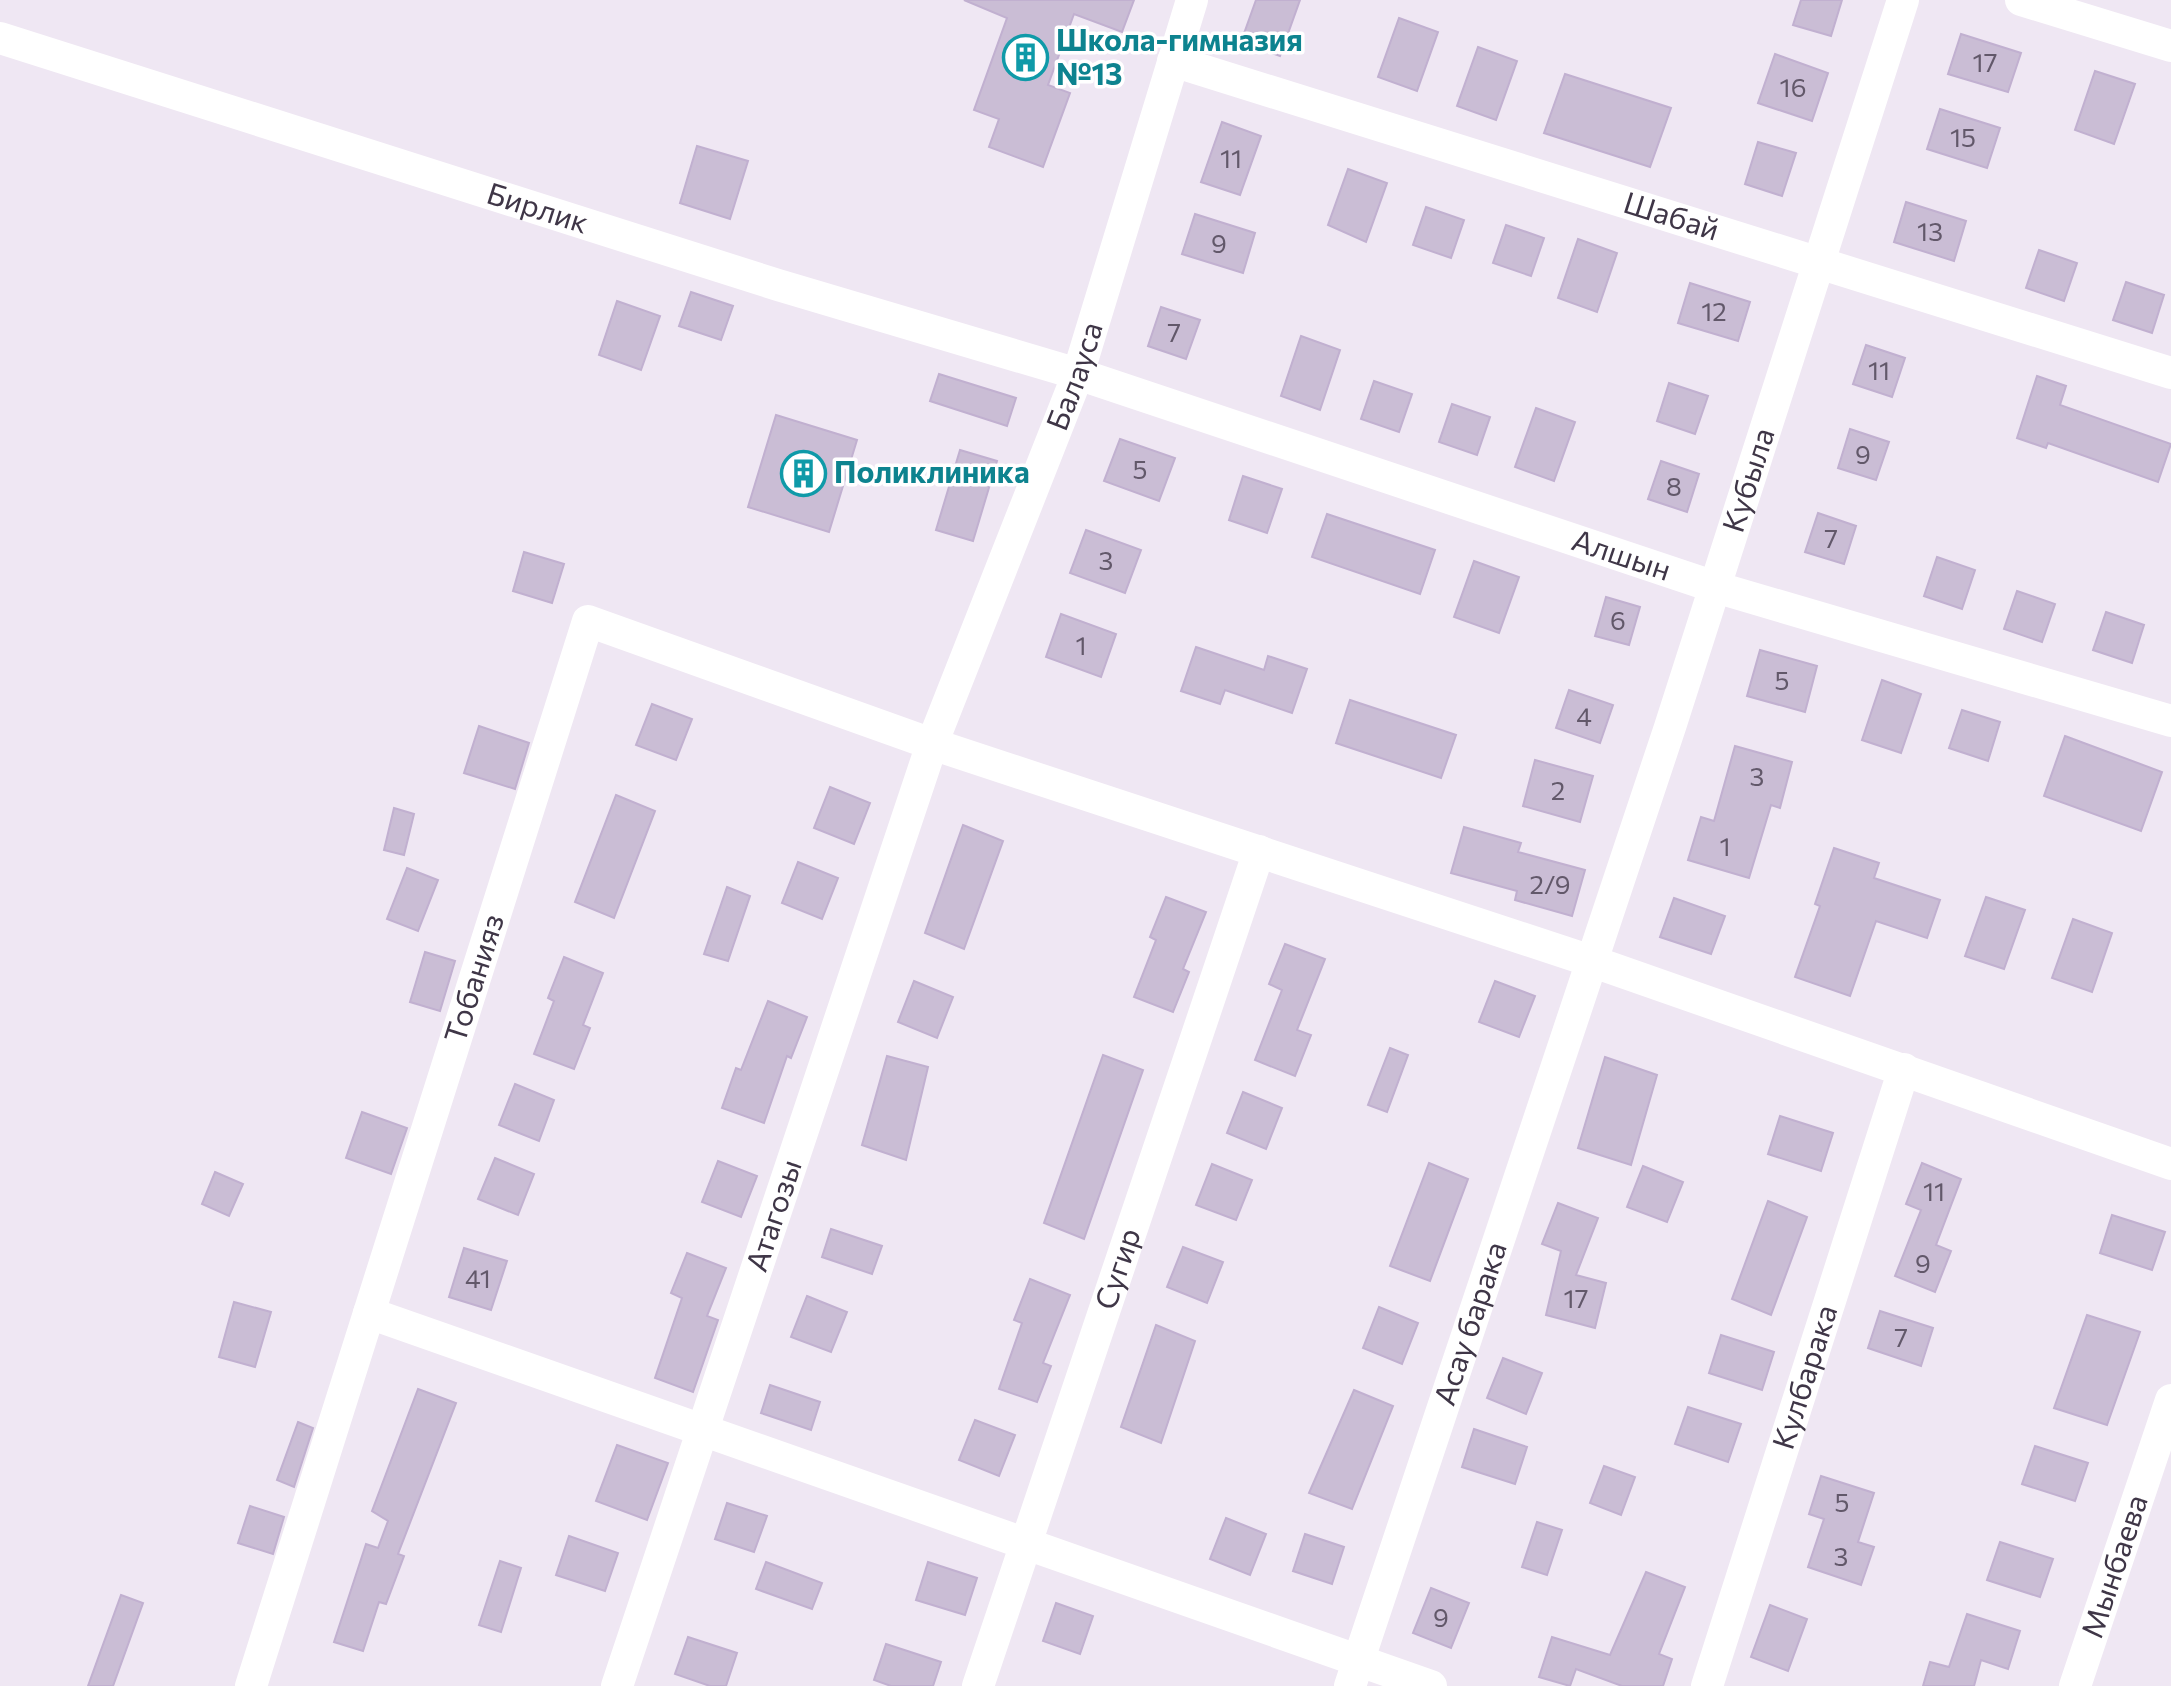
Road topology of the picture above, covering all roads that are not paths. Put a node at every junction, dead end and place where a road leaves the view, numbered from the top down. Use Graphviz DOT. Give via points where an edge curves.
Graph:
graph roads {
  1 [pos="1192,0"];
  2 [pos="1903,0"];
  3 [pos="2021,0"];
  4 [pos="0,38"];
  5 [pos="2171,46"];
  6 [pos="1173,61"];
  7 [pos="1819,263"];
  8 [pos="2171,373"];
  9 [pos="1078,374"];
  10 [pos="1715,587"];
  11 [pos="2171,721"];
  12 [pos="932,744"];
  13 [pos="1259,851"];
  14 [pos="1591,961"];
  15 [pos="1904,1069"];
  16 [pos="2171,1164"];
  17 [pos="369,1313"];
  18 [pos="2171,1400"];
  19 [pos="702,1429"];
  20 [pos="1025,1543"];
  21 [pos="1354,1673"];
  22 [pos="251,1686"];
  23 [pos="617,1686"];
  24 [pos="978,1686"];
  25 [pos="1431,1686"];
  26 [pos="1707,1686"];
  27 [pos="2075,1686"];
  1 -- 6 [label="street, Балауса"];
  2 -- 7 [label="street, Кубыла"];
  3 -- 5 [label="street"];
  4 -- 9 [label="street, Бирлик" via="778,285"];
  6 -- 7 [label="street, Шабай"];
  6 -- 9 [label="street, Балауса"];
  7 -- 8 [label="street, Шабай"];
  7 -- 10 [label="street, Кубыла"];
  9 -- 10 [label="street, Алшын"];
  9 -- 12 [label="street, Балауса"];
  10 -- 11 [label="street, Алшын"];
  10 -- 14 [label="street, Кубыла"];
  12 -- 13 [label="street"];
  12 -- 17 [label="street, Тобанияз" via="588,621"];
  12 -- 19 [label="street, Атагозы"];
  13 -- 14 [label="street"];
  13 -- 20 [label="street, Сугир"];
  14 -- 15 [label="street"];
  14 -- 21 [label="street, Асау барака"];
  15 -- 16 [label="street"];
  15 -- 26 [label="street, Кулбарака"];
  17 -- 19 [label="street"];
  17 -- 22 [label="street, Тобанияз"];
  18 -- 27 [label="street, Мынбаева"];
  19 -- 20 [label="street"];
  19 -- 23 [label="street, Атагозы"];
  20 -- 21 [label="street"];
  20 -- 24 [label="street, Сугир"];
  21 -- 25 [label="street"];
}
